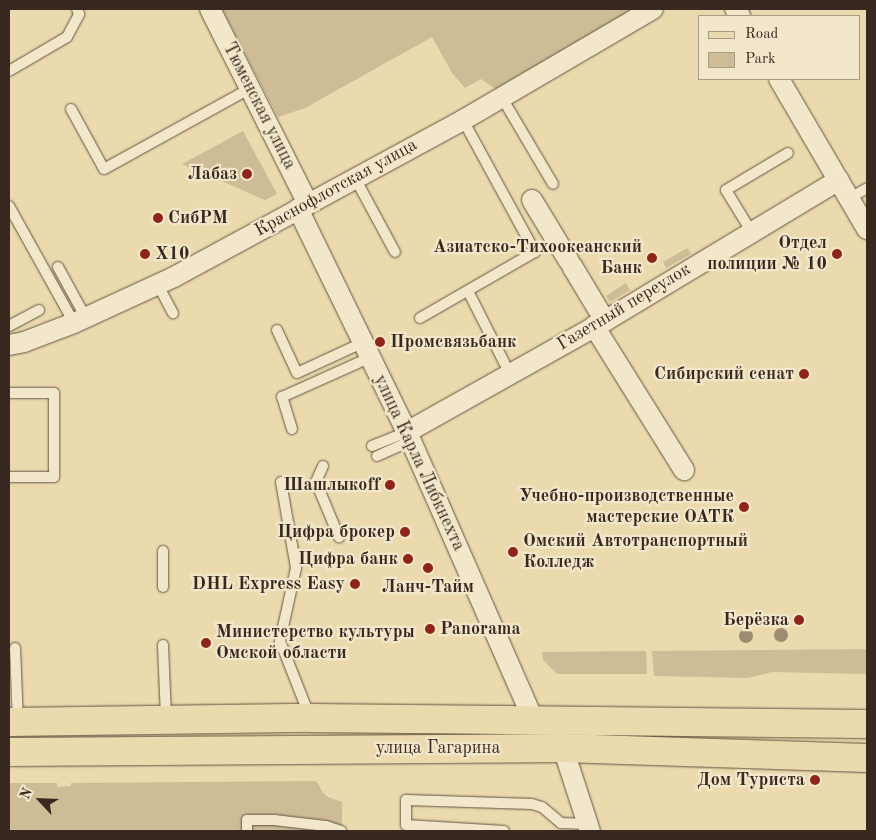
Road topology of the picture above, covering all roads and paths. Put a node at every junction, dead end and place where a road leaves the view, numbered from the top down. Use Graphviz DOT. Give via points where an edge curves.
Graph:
graph roads {
  1 [pos="77,9"];
  2 [pos="210,9"];
  3 [pos="653,9"];
  4 [pos="9,72"];
  5 [pos="780,80"];
  6 [pos="251,88"];
  7 [pos="501,96"];
  8 [pos="71,109"];
  9 [pos="463,120"];
  10 [pos="788,153"];
  11 [pos="355,178"];
  12 [pos="839,180"];
  13 [pos="553,184"];
  14 [pos="867,188"];
  15 [pos="850,198"];
  16 [pos="532,200"];
  17 [pos="9,206"];
  18 [pos="303,207"];
  19 [pos="513,209"];
  20 [pos="867,229"];
  21 [pos="751,231"];
  22 [pos="395,252"];
  23 [pos="58,267"];
  24 [pos="158,285"];
  25 [pos="468,291"];
  26 [pos="39,310"];
  27 [pos="173,312"];
  28 [pos="420,318"];
  29 [pos="80,321"];
  30 [pos="600,323"];
  31 [pos="9,326"];
  32 [pos="277,330"];
  33 [pos="9,345"];
  34 [pos="367,350"];
  35 [pos="510,374"];
  36 [pos="9,393"];
  37 [pos="292,429"];
  38 [pos="409,436"];
  39 [pos="372,446"];
  40 [pos="377,456"];
  41 [pos="323,466"];
  42 [pos="684,470"];
  43 [pos="9,477"];
  44 [pos="281,482"];
  45 [pos="339,537"];
  46 [pos="163,551"];
  47 [pos="163,587"];
  48 [pos="163,645"];
  49 [pos="15,648"];
  50 [pos="311,718"];
  51 [pos="166,719"];
  52 [pos="533,719"];
  53 [pos="13,722"];
  54 [pos="867,724"];
  55 [pos="563,748"];
  56 [pos="9,752"];
  57 [pos="867,758"];
  58 [pos="588,828"];
  59 [pos="247,831"];
  60 [pos="341,831"];
  61 [pos="504,831"];
  1 -- 4 [label="lane" via="79,14 67,37"];
  2 -- 6 [label="street, Тюменская улица"];
  3 -- 7 [label="street, Краснофлотская улица"];
  5 -- 12 [label="street"];
  6 -- 8 [label="lane" via="104,169"];
  6 -- 18 [label="street, Тюменская улица"];
  7 -- 9 [label="street, Краснофлотская улица"];
  7 -- 13 [label="lane"];
  9 -- 11 [label="street, Краснофлотская улица"];
  9 -- 19 [label="lane"];
  10 -- 21 [label="lane" via="726,190"];
  11 -- 18 [label="street, Краснофлотская улица"];
  11 -- 22 [label="lane"];
  12 -- 15 [label="street"];
  12 -- 21 [label="street, Газетный переулок"];
  14 -- 15 [label="lane"];
  15 -- 20 [label="street"];
  16 -- 19 [label="lane"];
  16 -- 30 [label="street" via="570,263"];
  17 -- 29 [label="lane"];
  18 -- 24 [label="street, Краснофлотская улица"];
  18 -- 34 [label="street, улица Карла Либкнехта"];
  19 -- 25 [label="lane" via="536,252"];
  21 -- 30 [label="street, Газетный переулок"];
  23 -- 29 [label="lane"];
  24 -- 27 [label="lane"];
  24 -- 29 [label="street, Краснофлотская улица"];
  25 -- 28 [label="lane"];
  25 -- 35 [label="lane"];
  26 -- 31 [label="lane"];
  29 -- 33 [label="street, Краснофлотская улица"];
  30 -- 35 [label="street, Газетный переулок"];
  30 -- 42 [label="street"];
  32 -- 34 [label="lane" via="297,373"];
  34 -- 37 [label="lane" via="282,397"];
  34 -- 38 [label="street, улица Карла Либкнехта"];
  35 -- 38 [label="street, Газетный переулок"];
  36 -- 43 [label="lane" via="54,393 54,477"];
  38 -- 39 [label="lane"];
  38 -- 40 [label="lane"];
  38 -- 52 [label="street, улица Карла Либкнехта"];
  41 -- 45 [label="lane" via="316,482"];
  44 -- 50 [label="lane" via="296,568 280,641"];
  46 -- 47 [label="lane"];
  48 -- 51 [label="lane"];
  49 -- 53 [label="lane"];
  50 -- 51 [label="main road, улица Гагарина"];
  50 -- 52 [label="main road, улица Гагарина"];
  51 -- 53 [label="main road, улица Гагарина"];
  52 -- 54 [label="main road, улица Гагарина"];
  55 -- 56 [label="main road, улица Гагарина"];
  55 -- 57 [label="main road, улица Гагарина"];
  55 -- 58 [label="street"];
  58 -- 61 [label="lane" via="561,823 542,806 532,804 406,800 406,825"];
  59 -- 60 [label="lane" via="247,820 317,825"];
}
